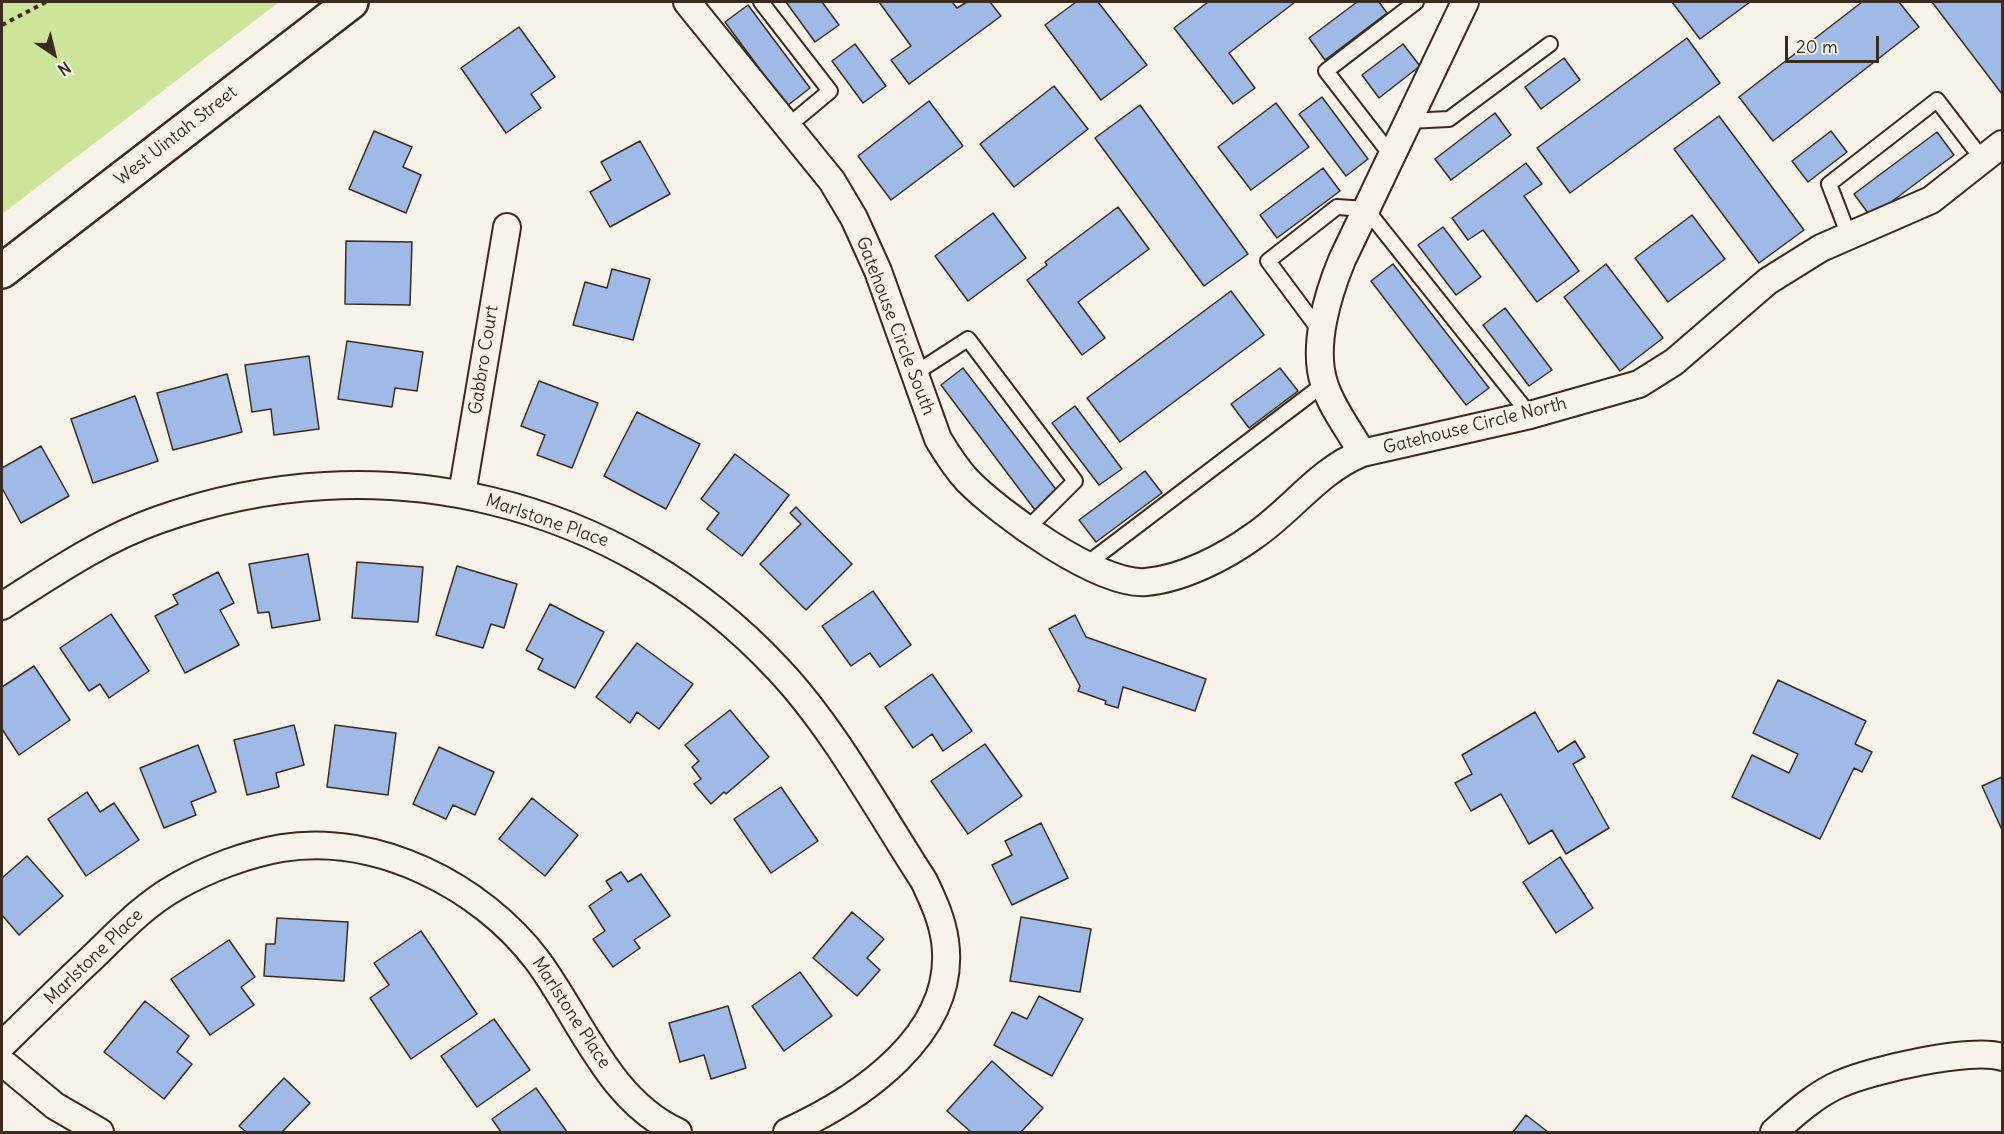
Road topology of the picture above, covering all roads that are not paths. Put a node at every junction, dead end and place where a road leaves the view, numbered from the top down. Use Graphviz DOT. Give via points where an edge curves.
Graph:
graph roads {
  1 [pos="351,2"];
  2 [pos="687,2"];
  3 [pos="762,2"];
  4 [pos="1416,2"];
  5 [pos="1465,2"];
  6 [pos="1550,44"];
  7 [pos="1408,121"];
  8 [pos="788,126"];
  9 [pos="1993,152"];
  10 [pos="1391,155"];
  11 [pos="1366,208"];
  12 [pos="507,227"];
  13 [pos="1849,236"];
  14 [pos="2,271"];
  15 [pos="1322,333"];
  16 [pos="914,374"];
  17 [pos="1324,384"];
  18 [pos="1530,415"];
  19 [pos="1362,453"];
  20 [pos="462,494"];
  21 [pos="1028,528"];
  22 [pos="1084,566"];
  23 [pos="2,606"];
  24 [pos="2,1045"];
  25 [pos="2002,1057"];
  26 [pos="2,1062"];
  27 [pos="100,1132"];
  28 [pos="678,1132"];
  29 [pos="787,1132"];
  30 [pos="1774,1132"];
  1 -- 14 [label="main road, West Uintah Street"];
  2 -- 8 [label="street, Gatehouse Circle South"];
  3 -- 8 [label="lane" via="830,91"];
  4 -- 10 [label="lane" via="1326,71"];
  5 -- 7 [label="street, Gatehouse Circle North"];
  6 -- 7 [label="lane" via="1449,119"];
  7 -- 10 [label="street, Gatehouse Circle North"];
  8 -- 16 [label="street, Gatehouse Circle South" via="832,181 854,218 878,271"];
  9 -- 13 [label="street, Gatehouse Circle North" via="1931,200"];
  9 -- 13 [label="lane" via="1937,100 1829,184"];
  10 -- 11 [label="street, Gatehouse Circle North"];
  11 -- 15 [label="street, Gatehouse Circle North" via="1327,297"];
  11 -- 15 [label="lane" via="1337,207 1268,261"];
  11 -- 18 [label="lane"];
  12 -- 20 [label="street, Gabbro Court"];
  13 -- 18 [label="street, Gatehouse Circle North" via="1768,280 1674,362 1639,384"];
  15 -- 17 [label="street, Gatehouse Circle North"];
  16 -- 21 [label="street, Gatehouse Circle South" via="950,460 984,496"];
  16 -- 21 [label="lane" via="968,339 1075,481"];
  17 -- 19 [label="street, Gatehouse Circle North"];
  17 -- 22 [label="lane"];
  18 -- 19 [label="street, Gatehouse Circle North"];
  19 -- 22 [label="street, Gatehouse Circle South" via="1332,467 1254,537 1181,573 1145,582 1115,579"];
  20 -- 23 [label="street, Marlstone Place" via="365,484 265,492 208,504 111,540"];
  20 -- 29 [label="street, Marlstone Place" via="616,544 681,583 720,613 780,670 806,704 924,881 938,909 945,942 945,973 937,1004 924,1029 901,1058 878,1078"];
  21 -- 22 [label="street, Gatehouse Circle South"];
  24 -- 28 [label="street, Marlstone Place" via="146,907 175,887 209,871 282,848 320,846 353,850 420,869 487,907 516,933 626,1095 655,1122"];
  25 -- 30 [label="street" via="1941,1057 1839,1084"];
  26 -- 27 [label="street" via="55,1106"];
}
